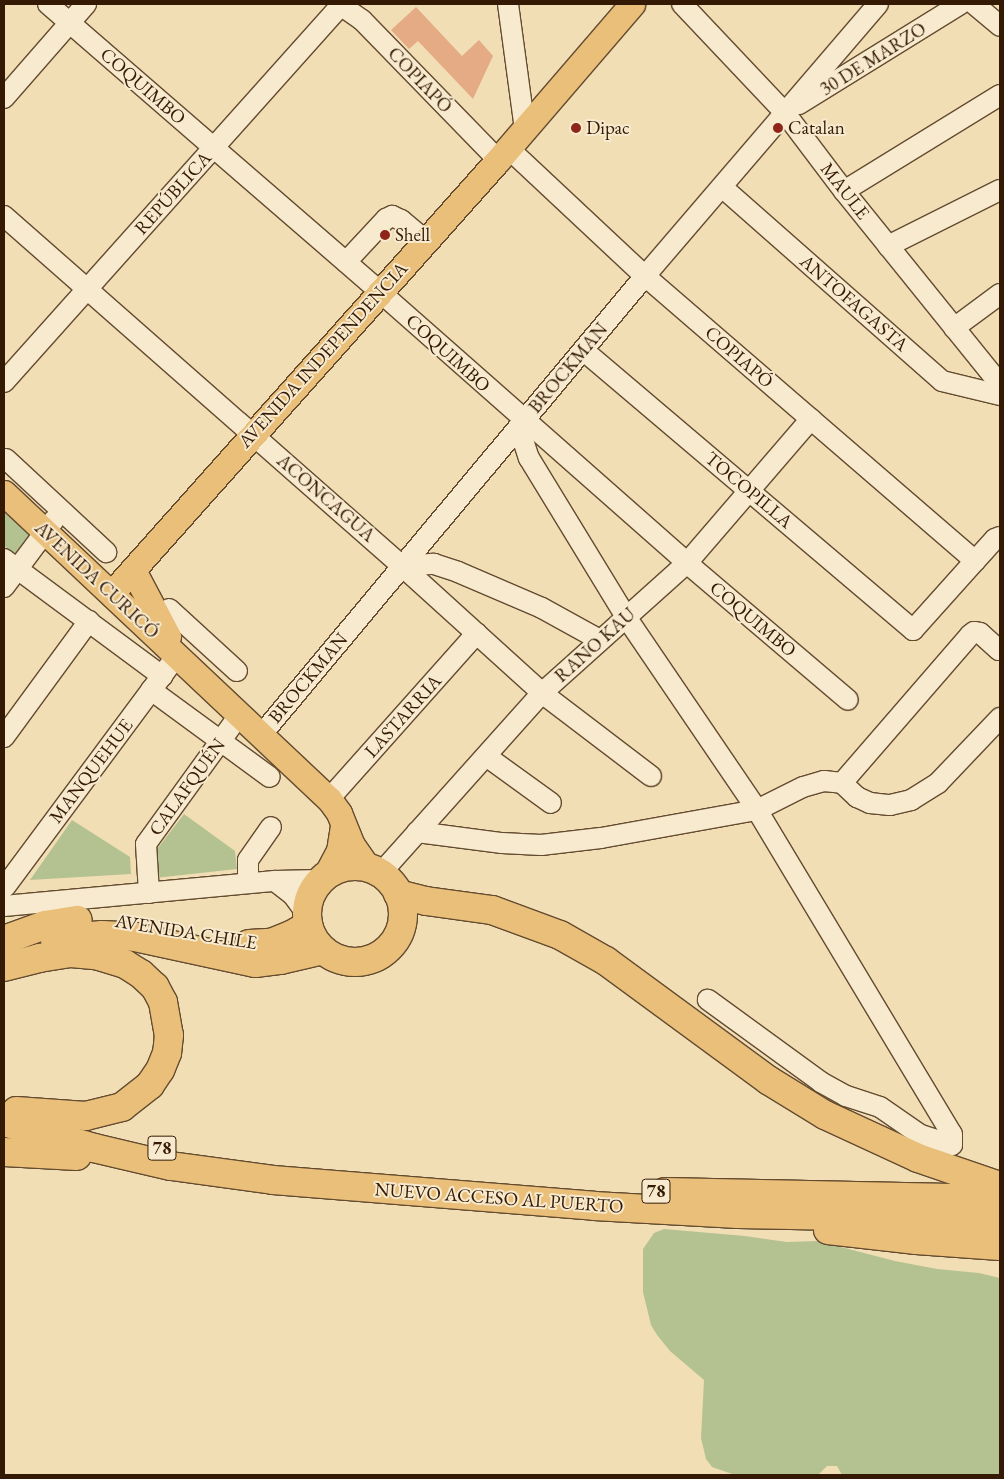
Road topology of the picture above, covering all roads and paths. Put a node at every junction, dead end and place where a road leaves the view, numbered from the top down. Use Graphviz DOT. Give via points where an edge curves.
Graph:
graph roads {
  1 [pos="48,4"];
  2 [pos="86,4"];
  3 [pos="341,4"];
  4 [pos="508,4"];
  5 [pos="632,4"];
  6 [pos="682,4"];
  7 [pos="878,4"];
  8 [pos="960,4"];
  9 [pos="974,4"];
  10 [pos="70,22"];
  11 [pos="1000,26"];
  12 [pos="1000,95"];
  13 [pos="4,98"];
  14 [pos="785,113"];
  15 [pos="525,129"];
  16 [pos="214,148"];
  17 [pos="503,154"];
  18 [pos="722,186"];
  19 [pos="1000,190"];
  20 [pos="844,191"];
  21 [pos="4,216"];
  22 [pos="426,240"];
  23 [pos="888,246"];
  24 [pos="346,262"];
  25 [pos="645,276"];
  26 [pos="87,290"];
  27 [pos="380,292"];
  28 [pos="1000,294"];
  29 [pos="954,328"];
  30 [pos="583,350"];
  31 [pos="4,382"];
  32 [pos="1000,384"];
  33 [pos="1000,395"];
  34 [pos="811,419"];
  35 [pos="524,421"];
  36 [pos="252,434"];
  37 [pos="6,459"];
  38 [pos="750,490"];
  39 [pos="4,493"];
  40 [pos="61,510"];
  41 [pos="44,532"];
  42 [pos="1000,537"];
  43 [pos="106,552"];
  44 [pos="975,561"];
  45 [pos="687,563"];
  46 [pos="10,564"];
  47 [pos="402,566"];
  48 [pos="133,570"];
  49 [pos="4,586"];
  50 [pos="112,593"];
  51 [pos="169,609"];
  52 [pos="626,617"];
  53 [pos="89,621"];
  54 [pos="476,633"];
  55 [pos="600,640"];
  56 [pos="209,646"];
  57 [pos="1000,650"];
  58 [pos="184,661"];
  59 [pos="237,671"];
  60 [pos="157,683"];
  61 [pos="542,693"];
  62 [pos="848,700"];
  63 [pos="240,714"];
  64 [pos="1000,718"];
  65 [pos="262,734"];
  66 [pos="4,737"];
  67 [pos="221,741"];
  68 [pos="486,756"];
  69 [pos="652,776"];
  70 [pos="270,777"];
  71 [pos="842,783"];
  72 [pos="329,799"];
  73 [pos="551,803"];
  74 [pos="757,810"];
  75 [pos="343,826"];
  76 [pos="271,827"];
  77 [pos="417,832"];
  78 [pos="374,871"];
  79 [pos="323,878"];
  80 [pos="275,881"];
  81 [pos="248,884"];
  82 [pos="149,893"];
  83 [pos="398,894"];
  84 [pos="5,896"];
  85 [pos="307,919"];
  86 [pos="4,940"];
  87 [pos="323,950"];
  88 [pos="4,958"];
  89 [pos="4,967"];
  90 [pos="708,1000"];
  91 [pos="8,1113"];
  92 [pos="4,1152"];
  93 [pos="171,1166"];
  94 [pos="1000,1186"];
  95 [pos="1000,1199"];
  96 [pos="738,1214"];
  97 [pos="1000,1219"];
  98 [pos="1000,1246"];
  1 -- 10 [label="street, COQUIMBO"];
  2 -- 10 [label="street"];
  3 -- 16 [label="street, REPÚBLICA"];
  3 -- 17 [label="street, COPIAPÓ" via="362,20"];
  4 -- 15 [label="street"];
  5 -- 15 [label="main road, AVENIDA INDEPENDENCIA"];
  6 -- 14 [label="street, MAULE"];
  7 -- 14 [label="street, BROCKMAN"];
  8 -- 14 [label="street, 30 DE MARZO"];
  9 -- 11 [label="street"];
  10 -- 13 [label="street"];
  10 -- 16 [label="street, COQUIMBO"];
  12 -- 20 [label="street"];
  14 -- 18 [label="street, BROCKMAN"];
  14 -- 20 [label="street, MAULE"];
  15 -- 17 [label="main road, AVENIDA INDEPENDENCIA"];
  16 -- 24 [label="street, COQUIMBO"];
  16 -- 26 [label="street, REPÚBLICA"];
  17 -- 22 [label="main road, AVENIDA INDEPENDENCIA"];
  17 -- 25 [label="street, COPIAPÓ"];
  18 -- 25 [label="street, BROCKMAN"];
  18 -- 33 [label="street, ANTOFAGASTA" via="942,381"];
  19 -- 23 [label="street"];
  20 -- 23 [label="street, MAULE"];
  21 -- 26 [label="street, ACONCAGUA"];
  22 -- 24 [label="street" via="392,216"];
  22 -- 27 [label="main road, AVENIDA INDEPENDENCIA"];
  23 -- 29 [label="street, MAULE"];
  24 -- 27 [label="street, COQUIMBO"];
  25 -- 30 [label="street, BROCKMAN"];
  25 -- 34 [label="street, COPIAPÓ"];
  26 -- 31 [label="street, REPÚBLICA"];
  26 -- 36 [label="street, ACONCAGUA"];
  27 -- 35 [label="street, COQUIMBO"];
  27 -- 36 [label="main road, AVENIDA INDEPENDENCIA"];
  28 -- 29 [label="street"];
  29 -- 32 [label="street, MAULE"];
  30 -- 35 [label="street, BROCKMAN"];
  30 -- 38 [label="street, TOCOPILLA"];
  34 -- 38 [label="street, RANO KAU"];
  34 -- 44 [label="street, COPIAPÓ"];
  35 -- 45 [label="street, COQUIMBO"];
  35 -- 47 [label="street, BROCKMAN"];
  35 -- 52 [label="street" via="523,440 529,458"];
  36 -- 47 [label="street, ACONCAGUA"];
  36 -- 48 [label="main road, AVENIDA INDEPENDENCIA"];
  37 -- 40 [label="street, AVENIDA CURICÓ"];
  38 -- 44 [label="street, TOCOPILLA" via="913,630"];
  38 -- 45 [label="street, RANO KAU"];
  39 -- 41 [label="main road, AVENIDA CURICÓ"];
  40 -- 41 [label="street"];
  40 -- 43 [label="street, AVENIDA CURICÓ"];
  41 -- 46 [label="street"];
  41 -- 50 [label="main road, AVENIDA CURICÓ"];
  42 -- 44 [label="street"];
  45 -- 52 [label="street, RANO KAU"];
  45 -- 62 [label="street, COQUIMBO"];
  46 -- 49 [label="street"];
  46 -- 53 [label="street, AVENIDA CURICÓ"];
  47 -- 54 [label="street, ACONCAGUA"];
  47 -- 55 [label="street" via="434,564 466,575 542,608"];
  47 -- 65 [label="street, BROCKMAN"];
  48 -- 50 [label="main road, AVENIDA INDEPENDENCIA"];
  48 -- 58 [label="main road"];
  50 -- 58 [label="main road, AVENIDA CURICÓ"];
  51 -- 56 [label="street, AVENIDA CURICÓ"];
  52 -- 55 [label="street, RANO KAU"];
  52 -- 74 [label="street"];
  53 -- 60 [label="street, AVENIDA CURICÓ"];
  53 -- 66 [label="street"];
  54 -- 61 [label="street, ACONCAGUA"];
  54 -- 72 [label="street, LASTARRIA"];
  55 -- 61 [label="street, RANO KAU"];
  56 -- 58 [label="street"];
  56 -- 59 [label="street, AVENIDA CURICÓ"];
  57 -- 71 [label="street" via="980,633 970,635"];
  58 -- 60 [label="street, MANQUEHUE"];
  58 -- 63 [label="main road, AVENIDA CURICÓ"];
  60 -- 67 [label="street, AVENIDA CURICÓ"];
  60 -- 84 [label="street, MANQUEHUE"];
  61 -- 68 [label="street, RANO KAU"];
  61 -- 69 [label="street, ACONCAGUA"];
  63 -- 65 [label="main road, AVENIDA CURICÓ"];
  63 -- 67 [label="street, CALAFQUÉN"];
  64 -- 71 [label="street" via="938,783 911,800 890,805 870,803 857,797"];
  65 -- 72 [label="main road, AVENIDA CURICÓ"];
  67 -- 70 [label="street, AVENIDA CURICÓ"];
  67 -- 82 [label="street, CALAFQUÉN" via="146,844"];
  68 -- 73 [label="street"];
  68 -- 77 [label="street, RANO KAU"];
  71 -- 74 [label="street" via="824,781 803,787"];
  72 -- 75 [label="main road, AVENIDA CURICÓ"];
  74 -- 77 [label="street" via="601,838 541,845"];
  74 -- 90 [label="street" via="952,1134 952,1145 919,1134 880,1107 846,1096 821,1082"];
  75 -- 78 [label="main road, AVENIDA CURICÓ" via="352,845"];
  75 -- 79 [label="main road" via="336,857"];
  76 -- 81 [label="street" via="248,860"];
  77 -- 78 [label="street, RANO KAU"];
  78 -- 79 [label="highway" via="346,867"];
  78 -- 83 [label="highway"];
  79 -- 80 [label="street"];
  79 -- 85 [label="highway" via="310,896"];
  80 -- 81 [label="street"];
  80 -- 85 [label="street" via="293,894"];
  81 -- 82 [label="street"];
  82 -- 84 [label="street"];
  83 -- 87 [label="highway" via="402,904 401,926 383,953 353,962"];
  83 -- 94 [label="highway" via="492,910 560,935 606,961 768,1080 825,1115 918,1158"];
  85 -- 86 [label="highway, AVENIDA CHILE" via="282,939 258,945 151,924 98,919 45,926"];
  85 -- 87 [label="highway" via="311,934"];
  87 -- 88 [label="highway, AVENIDA CHILE" via="255,963 153,940 102,935 54,940"];
  89 -- 91 [label="highway" via="71,953 96,955 125,964 155,987 163,1002 169,1035 167,1053 155,1077 136,1098 122,1107 86,1116"];
  91 -- 93 [label="highway, NUEVO ACCESO AL PUERTO / 78" via="94,1148"];
  91 -- 95 [label="highway, NUEVO ACCESO AL PUERTO / 78" via="158,1148 311,1169 595,1189"];
  92 -- 93 [label="highway" via="61,1154"];
  93 -- 96 [label="highway, NUEVO ACCESO AL PUERTO / 78" via="274,1180 594,1206"];
  96 -- 97 [label="highway, NUEVO ACCESO AL PUERTO / 78"];
  96 -- 98 [label="highway" via="849,1233"];
}
